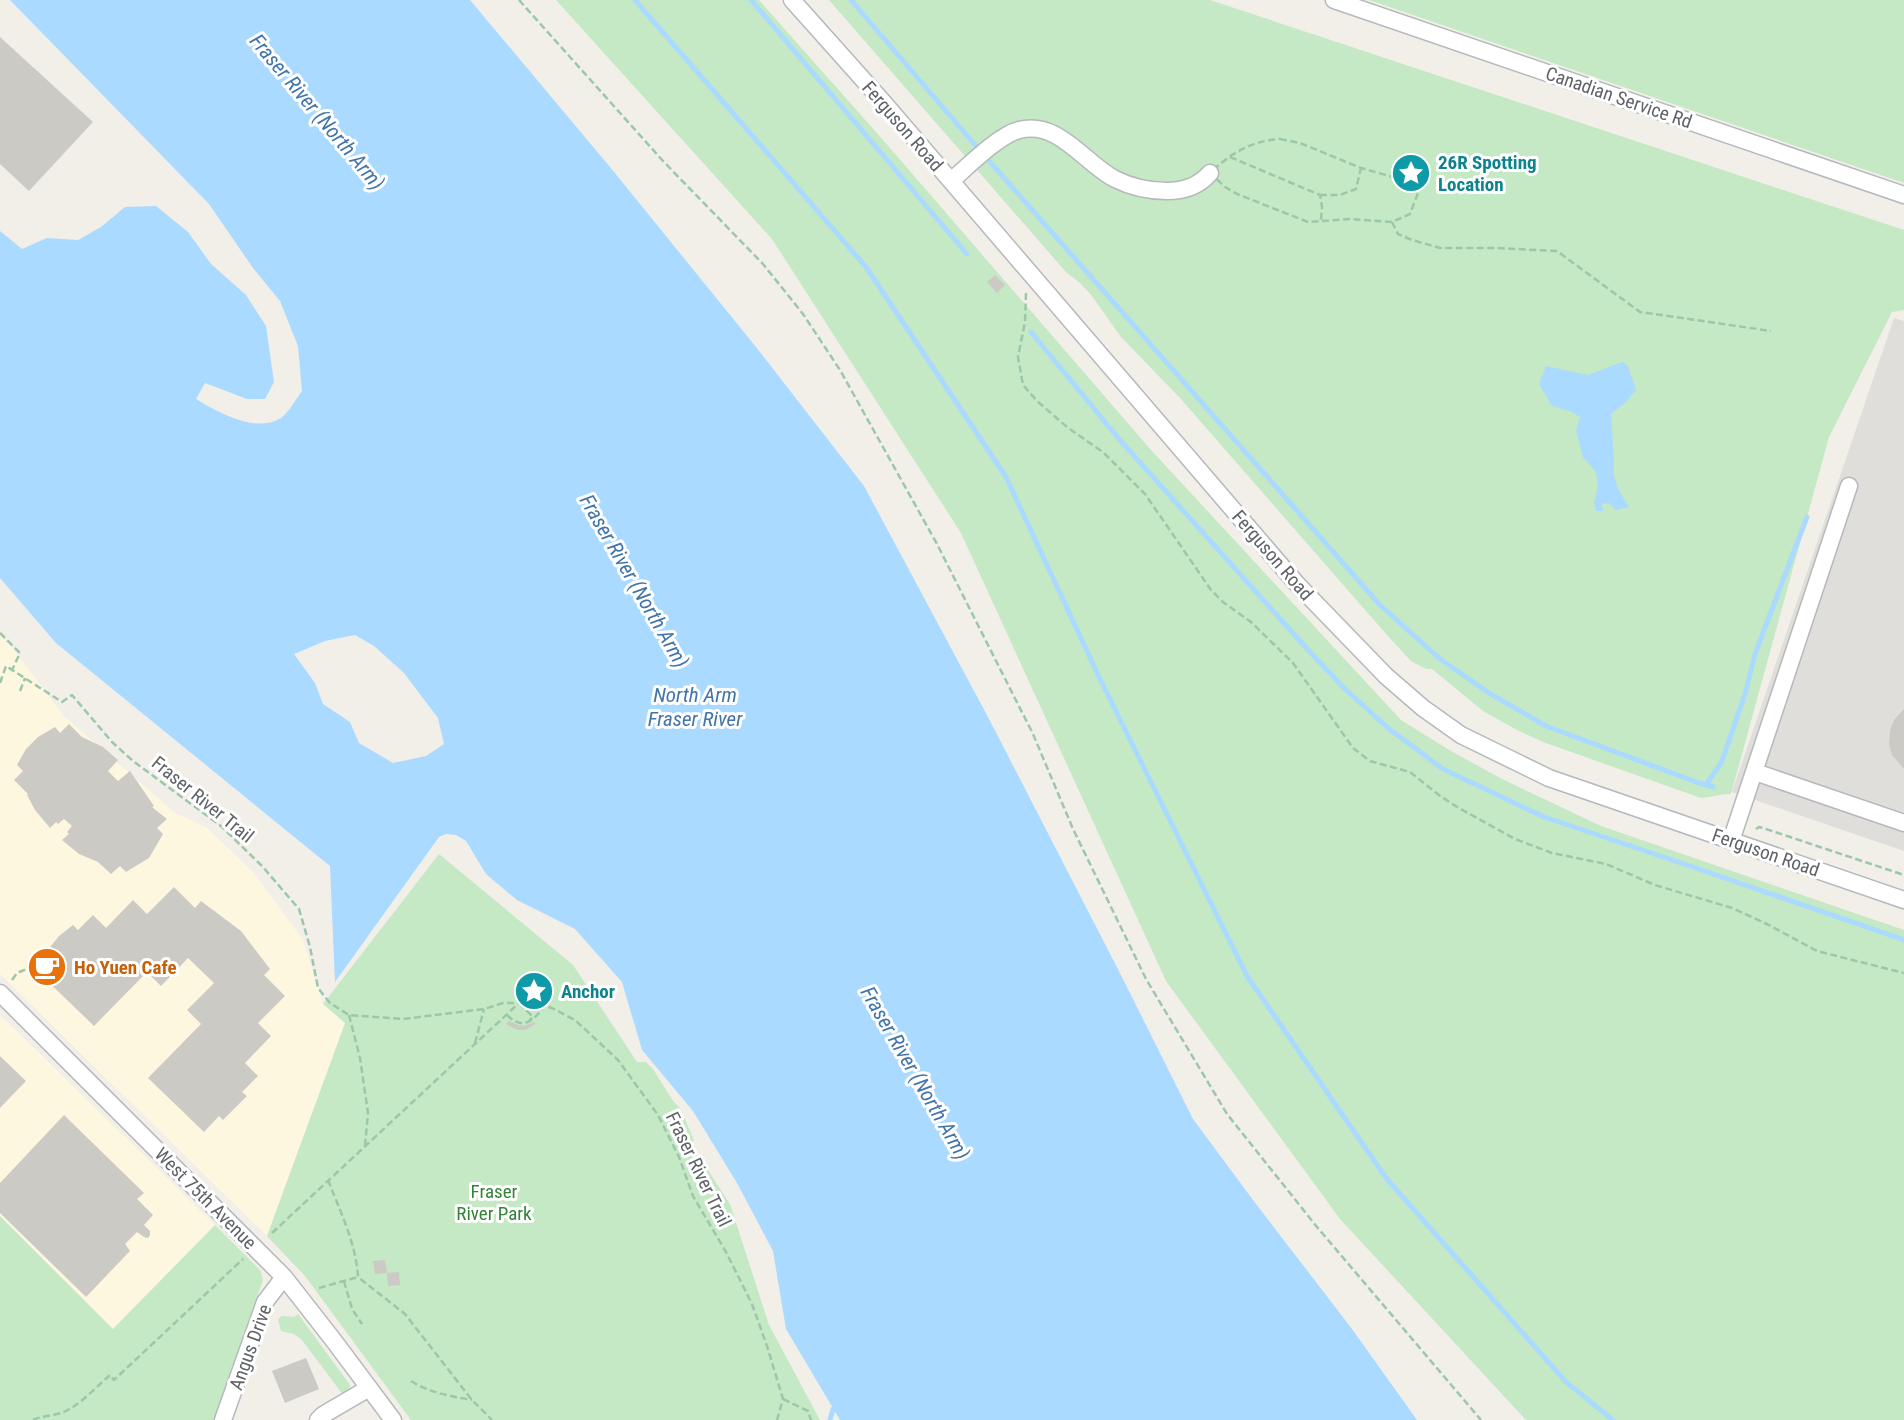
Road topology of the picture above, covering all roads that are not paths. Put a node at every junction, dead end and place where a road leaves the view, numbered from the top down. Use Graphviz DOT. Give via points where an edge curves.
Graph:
graph roads {
  1 [pos="792,0"];
  2 [pos="1334,0"];
  3 [pos="1210,173"];
  4 [pos="951,181"];
  5 [pos="1904,195"];
  6 [pos="1849,486"];
  7 [pos="1755,772"];
  8 [pos="1904,823"];
  9 [pos="1731,841"];
  10 [pos="1904,900"];
  11 [pos="0,993"];
  12 [pos="284,1277"];
  13 [pos="369,1388"];
  14 [pos="223,1420"];
  15 [pos="318,1420"];
  16 [pos="393,1420"];
  1 -- 4 [label="street, Ferguson Road"];
  2 -- 5 [label="street, Canadian Service Rd"];
  3 -- 4 [label="street" via="1191,188 1141,188 1115,179 1056,135 1028,129 1004,137"];
  4 -- 9 [label="street, Ferguson Road" via="1296,583 1423,708 1461,735 1549,778"];
  6 -- 7 [label="street"];
  7 -- 8 [label="street"];
  7 -- 9 [label="street"];
  9 -- 10 [label="street, Ferguson Road"];
  11 -- 12 [label="street, West 75th Avenue"];
  12 -- 13 [label="street, West 75th Avenue"];
  12 -- 14 [label="street, Angus Drive" via="265,1303"];
  13 -- 15 [label="street"];
  13 -- 16 [label="street, West 75th Avenue"];
}
